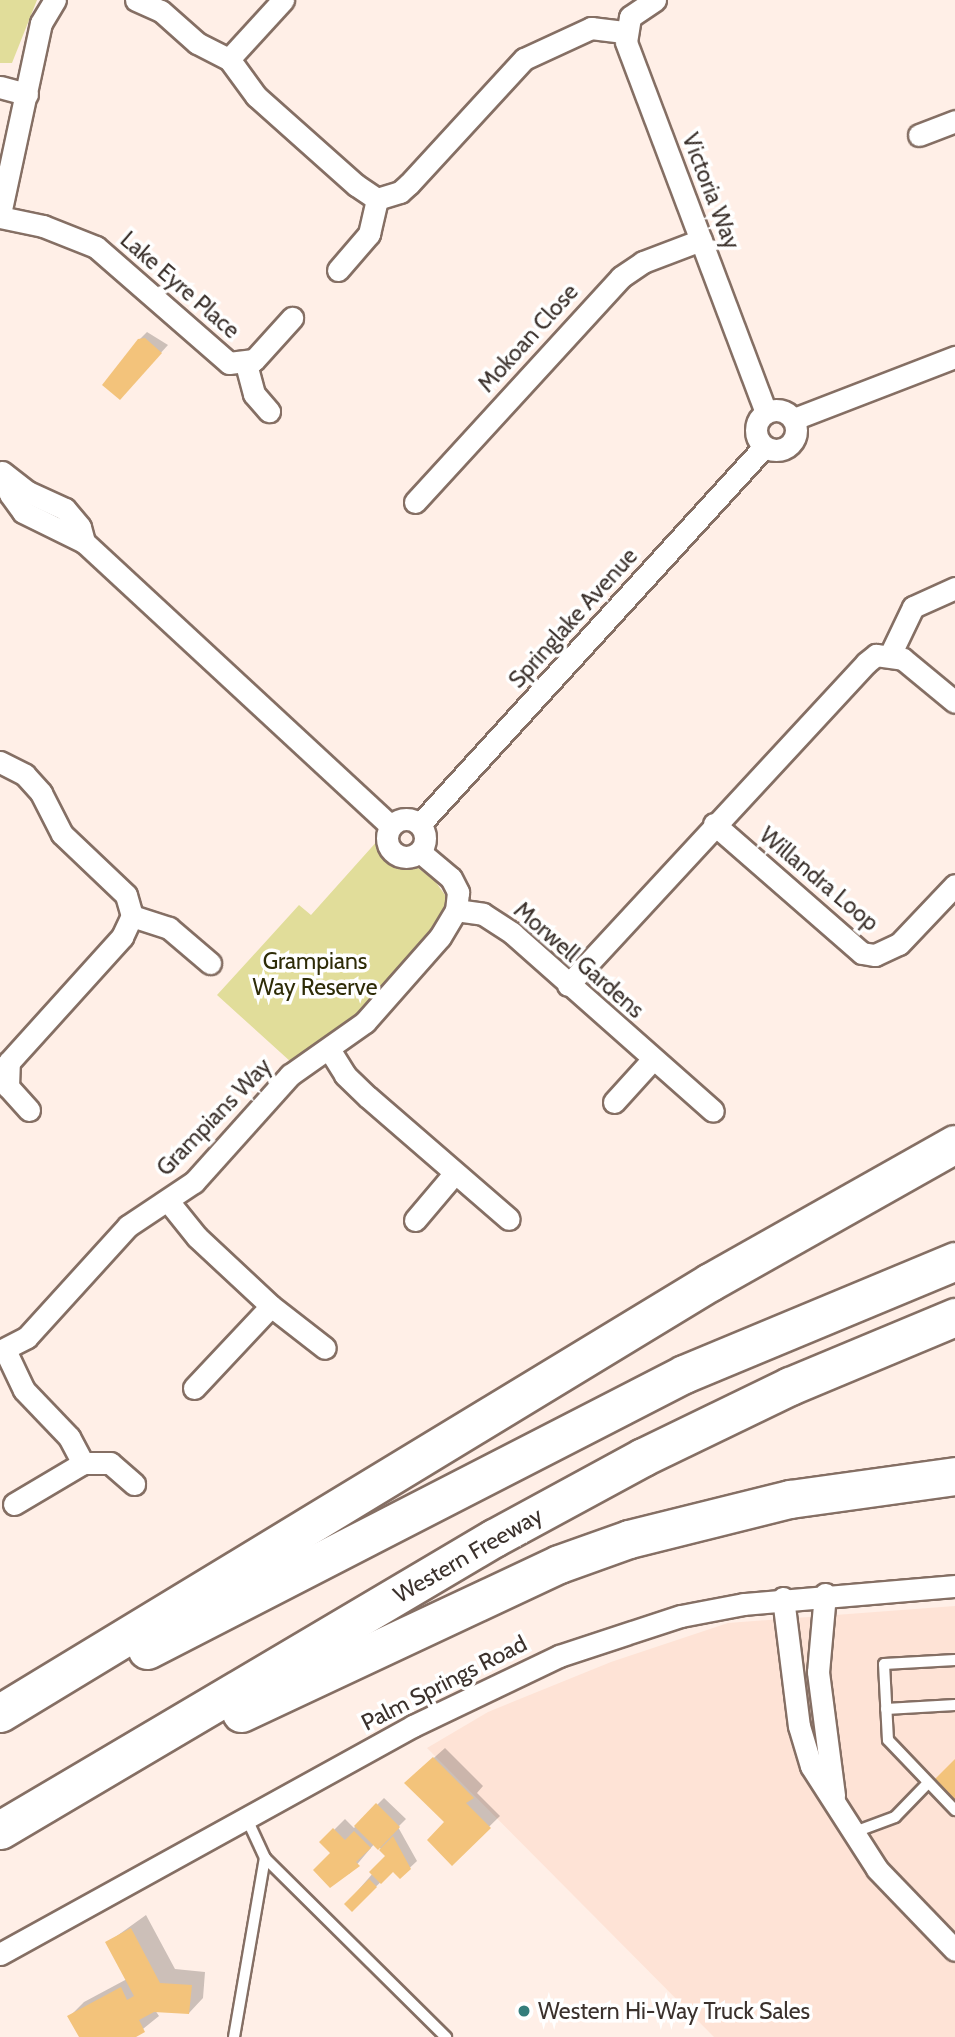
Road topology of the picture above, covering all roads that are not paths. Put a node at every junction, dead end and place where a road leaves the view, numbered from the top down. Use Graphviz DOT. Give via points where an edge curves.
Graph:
graph roads {
  1 [pos="55,0"];
  2 [pos="136,0"];
  3 [pos="282,0"];
  4 [pos="655,0"];
  5 [pos="626,32"];
  6 [pos="229,59"];
  7 [pos="0,87"];
  8 [pos="27,94"];
  9 [pos="955,121"];
  10 [pos="919,135"];
  11 [pos="377,199"];
  12 [pos="0,216"];
  13 [pos="701,240"];
  14 [pos="338,270"];
  15 [pos="292,318"];
  16 [pos="955,357"];
  17 [pos="246,364"];
  18 [pos="269,411"];
  19 [pos="766,412"];
  20 [pos="794,419"];
  21 [pos="765,447"];
  22 [pos="2,472"];
  23 [pos="415,502"];
  24 [pos="955,588"];
  25 [pos="890,654"];
  26 [pos="955,702"];
  27 [pos="0,762"];
  28 [pos="420,824"];
  29 [pos="714,824"];
  30 [pos="391,826"];
  31 [pos="420,852"];
  32 [pos="955,885"];
  33 [pos="456,910"];
  34 [pos="132,916"];
  35 [pos="210,963"];
  36 [pos="568,985"];
  37 [pos="329,1049"];
  38 [pos="653,1059"];
  39 [pos="3,1080"];
  40 [pos="614,1102"];
  41 [pos="29,1110"];
  42 [pos="713,1111"];
  43 [pos="955,1144"];
  44 [pos="453,1175"];
  45 [pos="168,1201"];
  46 [pos="509,1219"];
  47 [pos="415,1220"];
  48 [pos="955,1261"];
  49 [pos="271,1306"];
  50 [pos="955,1317"];
  51 [pos="325,1348"];
  52 [pos="3,1350"];
  53 [pos="194,1388"];
  54 [pos="83,1463"];
  55 [pos="955,1476"];
  56 [pos="134,1485"];
  57 [pos="15,1504"];
  58 [pos="955,1586"];
  59 [pos="825,1594"];
  60 [pos="783,1598"];
  61 [pos="955,1660"];
  62 [pos="955,1705"];
  63 [pos="886,1709"];
  64 [pos="0,1713"];
  65 [pos="0,1726"];
  66 [pos="928,1783"];
  67 [pos="836,1809"];
  68 [pos="955,1811"];
  69 [pos="246,1817"];
  70 [pos="0,1829"];
  71 [pos="852,1833"];
  72 [pos="0,1842"];
  73 [pos="265,1858"];
  74 [pos="955,1950"];
  75 [pos="0,1954"];
  76 [pos="234,2037"];
  77 [pos="446,2037"];
  1 -- 8 [label="street" via="43,13"];
  2 -- 6 [label="street" via="161,11 197,43"];
  3 -- 6 [label="street"];
  4 -- 5 [label="street" via="637,9"];
  5 -- 11 [label="street" via="591,28 524,59 409,184"];
  5 -- 13 [label="street, Victoria Way"];
  6 -- 11 [label="street" via="256,96 355,185"];
  7 -- 8 [label="street"];
  8 -- 12 [label="street"];
  9 -- 10 [label="street"];
  11 -- 14 [label="street" via="369,234"];
  12 -- 17 [label="street, Lake Eyre Place" via="43,226 96,247 216,355 229,363"];
  13 -- 19 [label="street, Victoria Way"];
  13 -- 23 [label="street, Mokoan Close" via="643,262 621,277"];
  15 -- 17 [label="street, Lake Eyre Place" via="260,356"];
  16 -- 20 [label="street"];
  17 -- 18 [label="street, Lake Eyre Place" via="254,394"];
  19 -- 20 [label="street" via="786,411"];
  19 -- 21 [label="street" via="755,429"];
  20 -- 21 [label="street" via="793,442 780,450"];
  21 -- 28 [label="street, Springlake Avenue"];
  22 -- 30 [label="street" via="65,509 80,527 84,542"];
  24 -- 25 [label="street" via="913,607"];
  25 -- 26 [label="street" via="917,667"];
  25 -- 29 [label="street" via="876,655 866,663"];
  27 -- 34 [label="street" via="25,775 41,793 62,834 126,895"];
  28 -- 30 [label="street" via="402,819"];
  28 -- 31 [label="street" via="425,838"];
  29 -- 32 [label="street, Willandra Loop" via="862,953 875,955 900,944"];
  29 -- 36 [label="street"];
  30 -- 31 [label="street" via="386,837 393,853 410,858"];
  31 -- 33 [label="street" via="451,878 458,892"];
  33 -- 36 [label="street, Morwell Gardens" via="496,920"];
  33 -- 37 [label="street, Grampians Way" via="440,937 373,1013"];
  34 -- 35 [label="street" via="169,928"];
  34 -- 39 [label="street" via="122,937 24,1042"];
  36 -- 38 [label="street, Morwell Gardens"];
  37 -- 44 [label="street" via="345,1075"];
  37 -- 45 [label="street, Grampians Way" via="290,1075 201,1175"];
  38 -- 40 [label="street"];
  38 -- 42 [label="street, Morwell Gardens"];
  39 -- 41 [label="street"];
  43 -- 64 [label="highway" via="710,1282"];
  44 -- 46 [label="street"];
  44 -- 47 [label="street"];
  45 -- 49 [label="street" via="189,1228"];
  45 -- 52 [label="street, Grampians Way" via="128,1226 27,1337"];
  48 -- 65 [label="highway" via="684,1374"];
  49 -- 51 [label="street"];
  49 -- 53 [label="street"];
  50 -- 70 [label="highway, Western Freeway" via="790,1386 643,1457 494,1538"];
  52 -- 54 [label="street" via="24,1390 69,1437"];
  54 -- 56 [label="street" via="110,1463"];
  54 -- 57 [label="street"];
  55 -- 72 [label="highway" via="790,1499 629,1539 559,1564 170,1747"];
  58 -- 59 [label="street, Palm Springs Road"];
  59 -- 60 [label="street, Palm Springs Road"];
  59 -- 67 [label="street" via="818,1672"];
  60 -- 67 [label="street" via="799,1726 810,1766"];
  60 -- 69 [label="street, Palm Springs Road" via="681,1616 559,1656 425,1720"];
  61 -- 63 [label="lane" via="884,1664"];
  62 -- 63 [label="lane"];
  63 -- 66 [label="lane" via="888,1740"];
  66 -- 68 [label="lane"];
  66 -- 71 [label="lane" via="895,1817"];
  67 -- 71 [label="street"];
  69 -- 73 [label="lane"];
  69 -- 75 [label="street, Palm Springs Road"];
  71 -- 74 [label="street" via="877,1869"];
  73 -- 76 [label="lane"];
  73 -- 77 [label="lane"];
}
